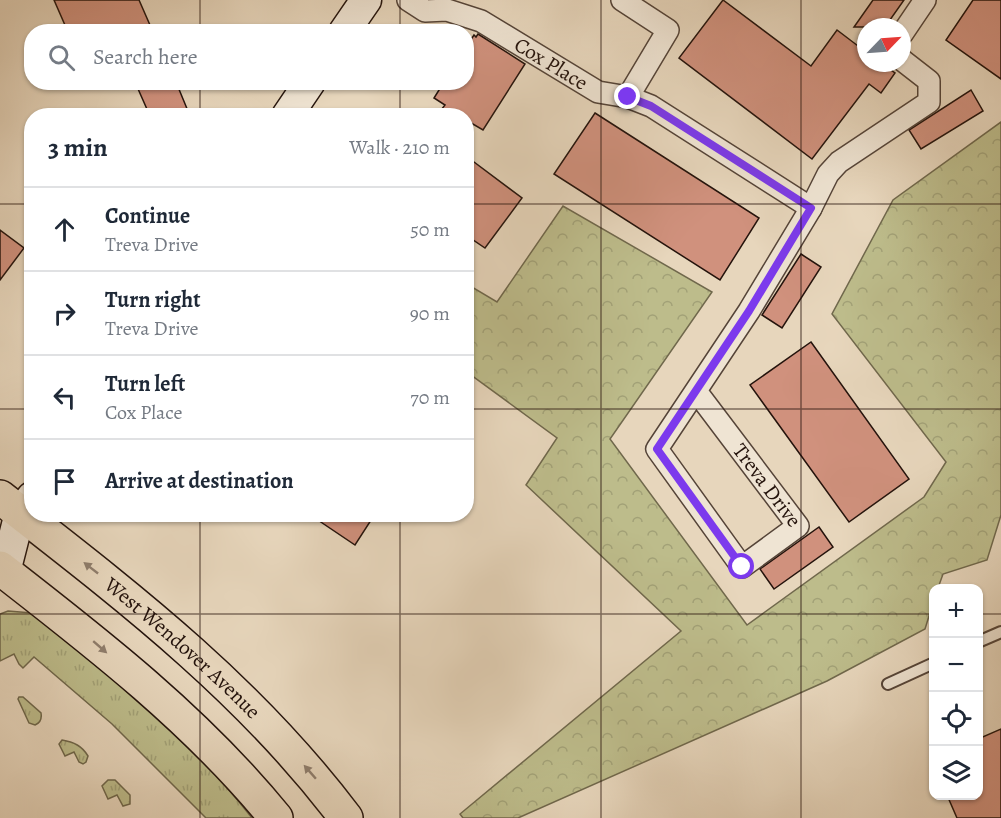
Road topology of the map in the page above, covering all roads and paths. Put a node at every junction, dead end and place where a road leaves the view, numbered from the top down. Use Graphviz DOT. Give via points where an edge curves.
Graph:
graph roads {
  1 [pos="408,0"];
  2 [pos="622,0"];
  3 [pos="925,0"];
  4 [pos="364,1"];
  5 [pos="445,5"];
  6 [pos="911,21"];
  7 [pos="349,24"];
  8 [pos="911,67"];
  9 [pos="305,90"];
  10 [pos="628,97"];
  11 [pos="292,108"];
  12 [pos="811,208"];
  13 [pos="696,391"];
  14 [pos="13,508"];
  15 [pos="31,522"];
  16 [pos="2,572"];
  17 [pos="1001,632"];
  18 [pos="983,640"];
  19 [pos="929,665"];
  20 [pos="888,684"];
  21 [pos="276,818"];
  22 [pos="346,818"];
  1 -- 5 [label="street, Cox Place" via="425,11"];
  2 -- 10 [label="street" via="668,30"];
  3 -- 6 [label="street"];
  4 -- 7 [label="street"];
  5 -- 10 [label="street, Cox Place" via="481,21 598,92"];
  8 -- 12 [label="street, Treva Drive" via="929,81 929,102 839,162 828,174"];
  9 -- 11 [label="street"];
  10 -- 12 [label="street, Cox Place" via="651,106"];
  12 -- 13 [label="street, Treva Drive"];
  13 -- 13 [label="street, Treva Drive" via="657,449 742,567 798,526"];
  14 -- 16 [label="street"];
  22 -- 15 [label="highway, West Wendover Avenue, one-way" via="284,742 223,680 126,595"];
  16 -- 21 [label="highway, one-way" via="91,638 185,721"];
  17 -- 18 [label="lane"];
  19 -- 20 [label="lane"];
}
